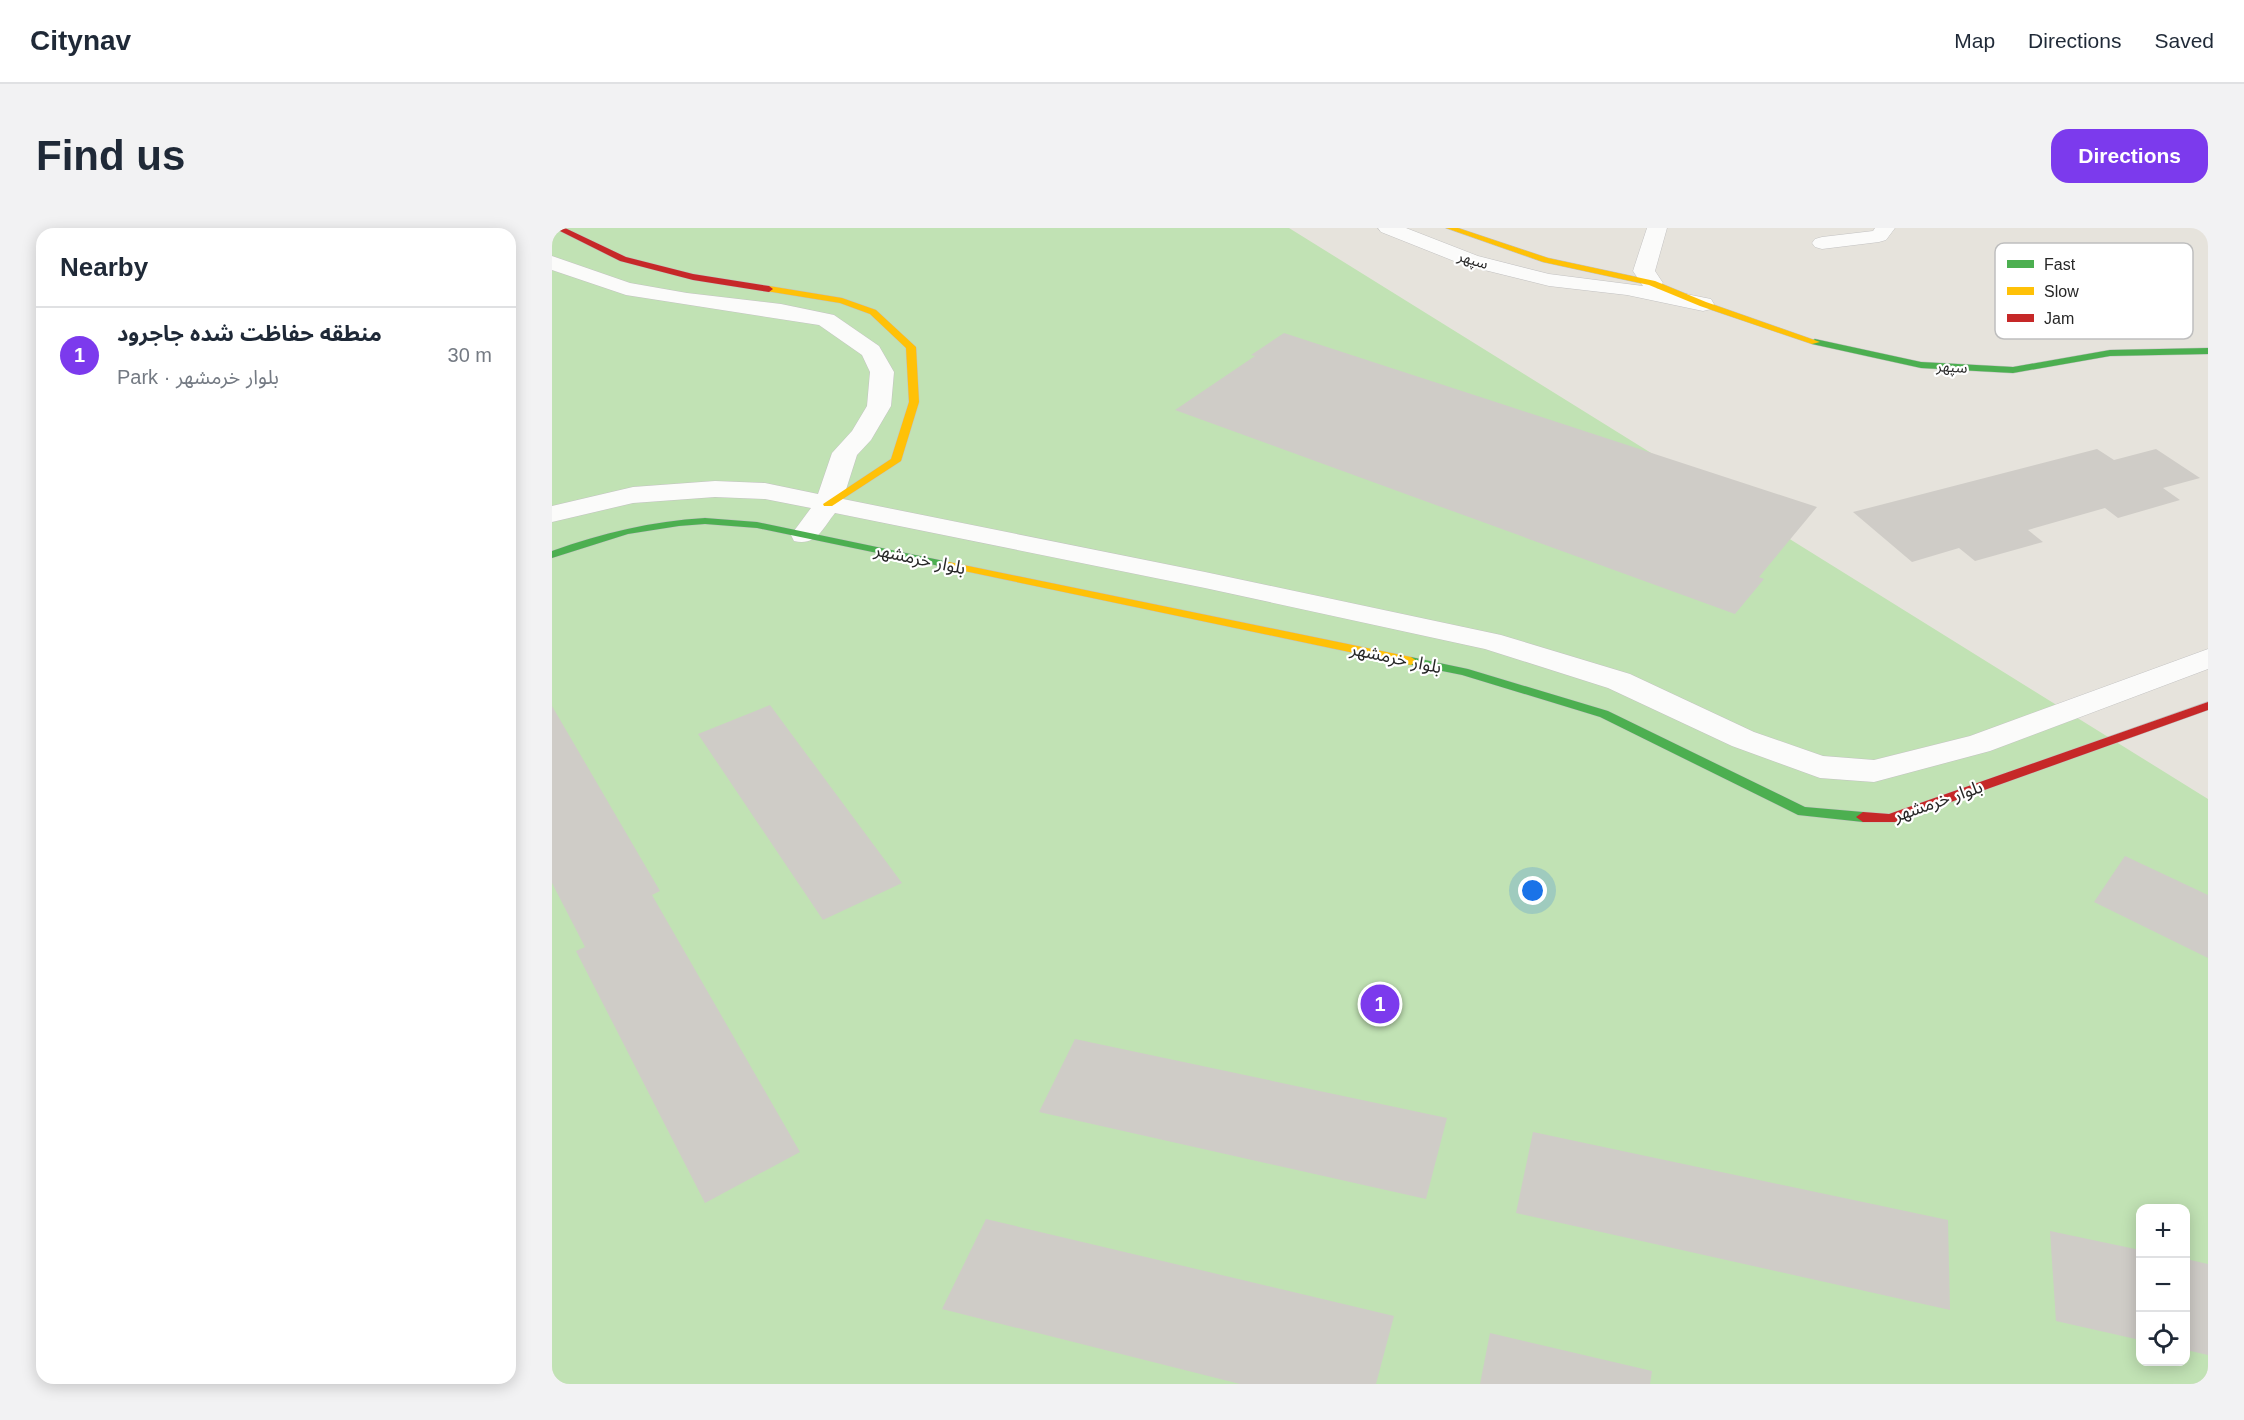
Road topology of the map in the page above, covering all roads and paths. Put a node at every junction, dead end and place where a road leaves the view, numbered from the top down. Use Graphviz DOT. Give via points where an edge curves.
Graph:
graph roads {
  1 [pos="558,228"];
  2 [pos="1388,228"];
  3 [pos="1450,228"];
  4 [pos="1657,228"];
  5 [pos="1886,228"];
  6 [pos="1822,243"];
  7 [pos="552,262"];
  8 [pos="1652,283"];
  9 [pos="1703,304"];
  10 [pos="2208,351"];
  11 [pos="828,504"];
  12 [pos="552,514"];
  13 [pos="804,535"];
  14 [pos="552,555"];
  15 [pos="2208,658"];
  16 [pos="2208,706"];
  1 -- 11 [label="street" via="623,259 693,277 842,301 873,312 911,347 914,402 896,460"];
  2 -- 9 [label="street, سپهر" via="1471,261 1549,280 1628,289"];
  3 -- 8 [label="street, سپهر" via="1546,260"];
  4 -- 8 [label="street" via="1644,271"];
  5 -- 6 [label="street" via="1879,236"];
  7 -- 11 [label="street" via="626,289 826,320 871,351 882,372 879,406 862,435 845,453"];
  8 -- 9 [label="street, سپهر"];
  9 -- 10 [label="street, سپهر" via="1821,344 1921,365 2013,370 2110,353"];
  11 -- 12 [label="street, بلوار خرمشهر" via="765,491 715,489 633,495"];
  11 -- 13 [label="street"];
  11 -- 15 [label="street, بلوار خرمشهر" via="1491,640 1619,681 1743,739 1820,767 1874,771 1979,744"];
  13 -- 14 [label="street, بلوار خرمشهر" via="749,524 677,523 585,540"];
  13 -- 16 [label="street, بلوار خرمشهر" via="1464,672 1604,714 1803,812 1890,819"];
}
